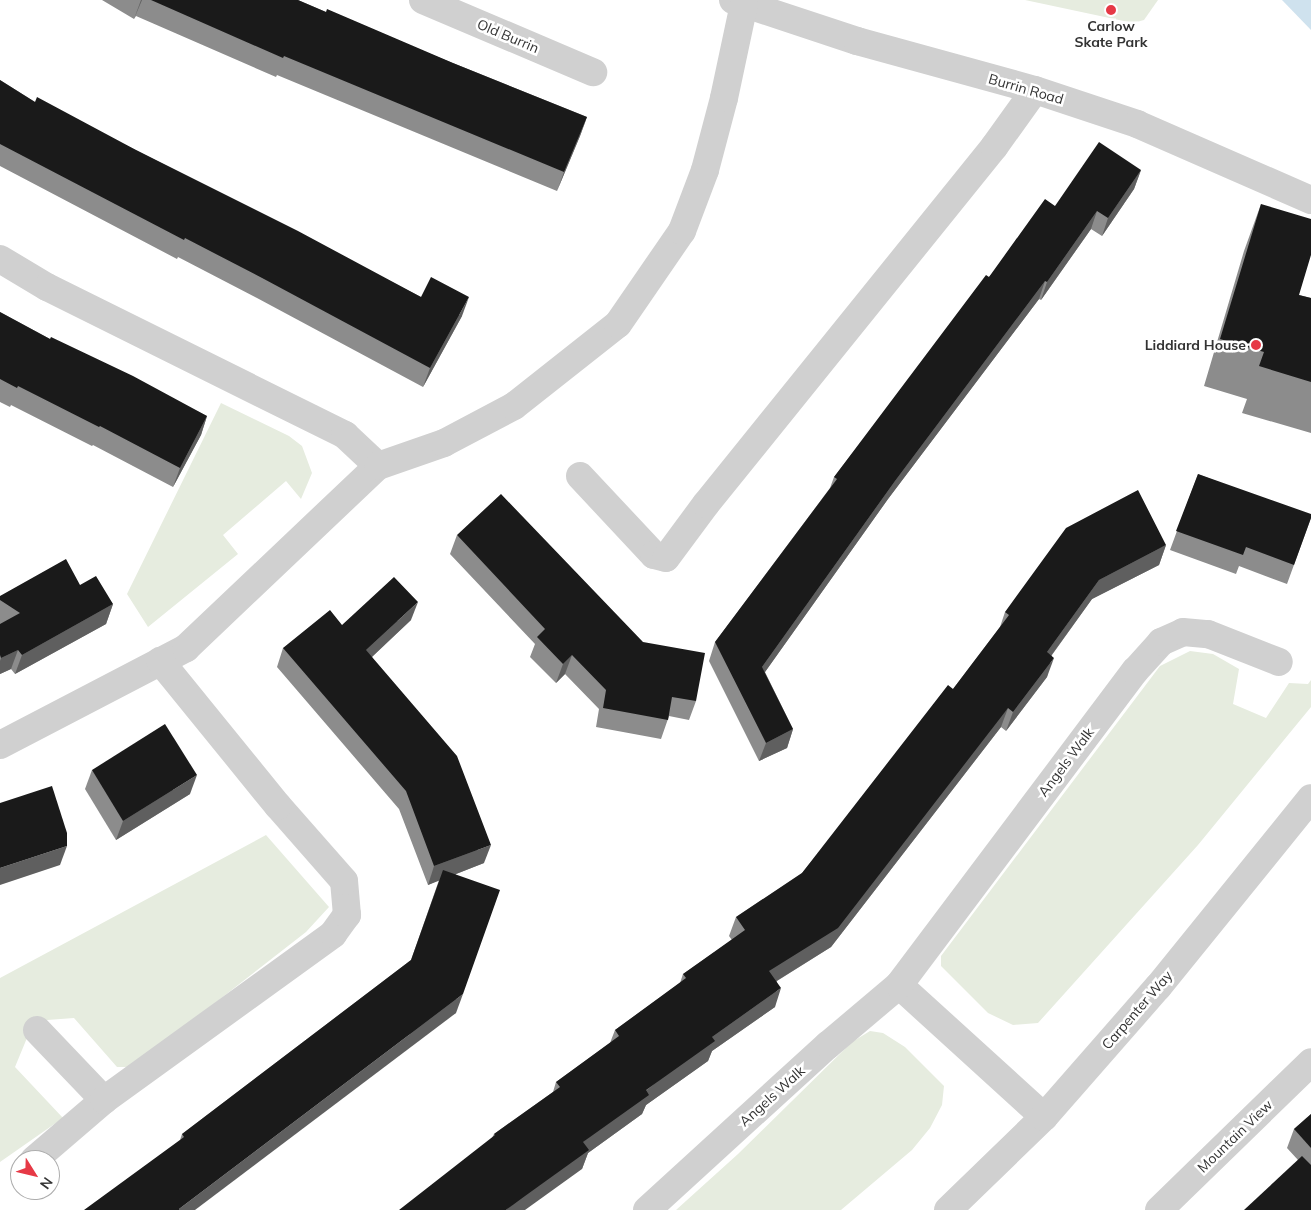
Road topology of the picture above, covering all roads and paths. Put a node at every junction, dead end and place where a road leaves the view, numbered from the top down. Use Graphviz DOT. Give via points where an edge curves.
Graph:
graph roads {
  1 [pos="423,0"];
  2 [pos="738,2"];
  3 [pos="593,72"];
  4 [pos="1035,90"];
  5 [pos="1311,200"];
  6 [pos="0,259"];
  7 [pos="378,466"];
  8 [pos="580,476"];
  9 [pos="160,661"];
  10 [pos="1279,662"];
  11 [pos="0,745"];
  12 [pos="1311,798"];
  13 [pos="899,985"];
  14 [pos="37,1030"];
  15 [pos="1311,1062"];
  16 [pos="104,1100"];
  17 [pos="1044,1117"];
  18 [pos="46,1150"];
  19 [pos="647,1210"];
  20 [pos="948,1210"];
  21 [pos="1159,1210"];
  1 -- 3 [label="street, Old Burrin"];
  2 -- 4 [label="street, Burrin Road" via="857,41"];
  2 -- 7 [label="street" via="724,98 710,152 682,231 618,324 514,406 444,443"];
  4 -- 5 [label="street, Burrin Road" via="1137,124"];
  4 -- 8 [label="street" via="994,147 666,558 654,555"];
  6 -- 7 [label="street" via="47,287 345,435"];
  7 -- 9 [label="street" via="186,648"];
  9 -- 11 [label="street"];
  9 -- 16 [label="street" via="278,806 344,881 347,915 334,934"];
  10 -- 13 [label="street, Angels Walk" via="1208,634 1183,632 1162,642 1135,671"];
  12 -- 17 [label="street, Carpenter Way" via="1158,987"];
  13 -- 17 [label="street"];
  13 -- 19 [label="street, Angels Walk" via="828,1045"];
  14 -- 16 [label="street"];
  15 -- 21 [label="street, Mountain View"];
  16 -- 18 [label="street"];
  17 -- 20 [label="street, Carpenter Way"];
}
